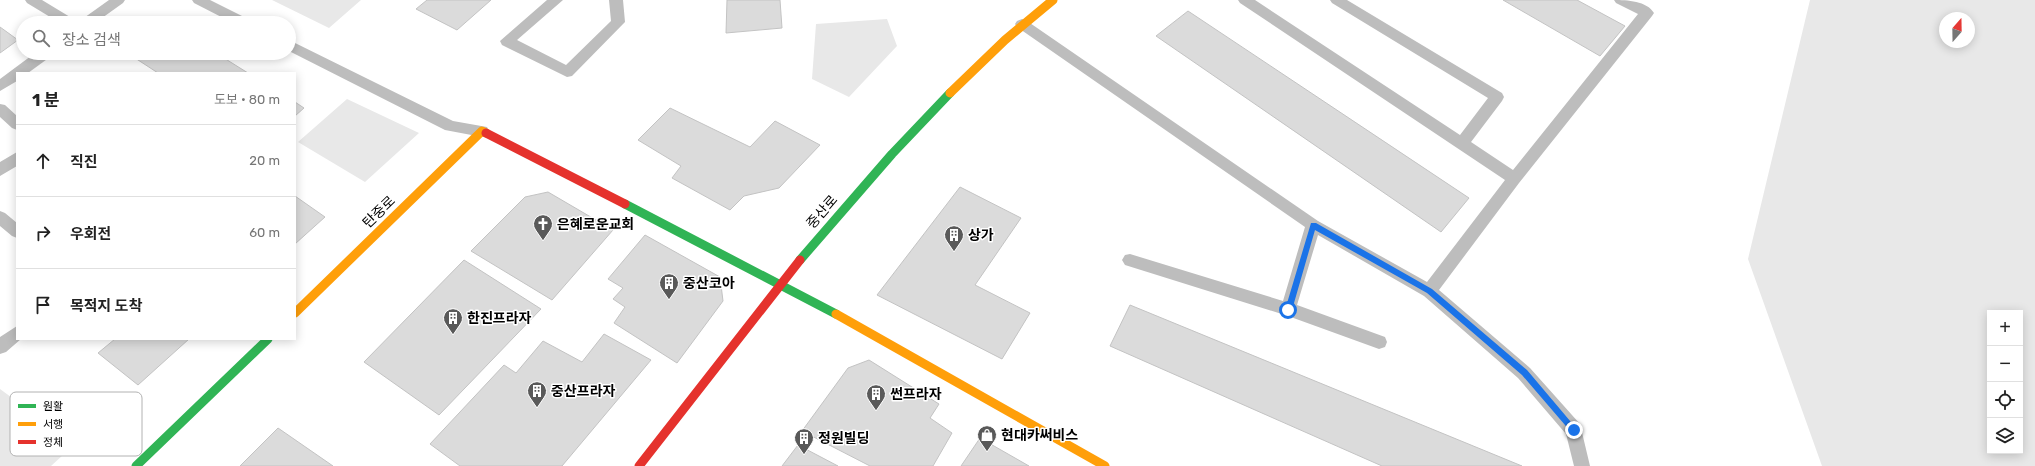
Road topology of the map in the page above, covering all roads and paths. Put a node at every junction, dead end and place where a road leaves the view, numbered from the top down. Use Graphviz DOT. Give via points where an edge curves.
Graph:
graph roads {
  1 [pos="32,0"];
  2 [pos="118,0"];
  3 [pos="199,0"];
  4 [pos="556,0"];
  5 [pos="616,0"];
  6 [pos="1053,0"];
  7 [pos="1245,0"];
  8 [pos="1337,0"];
  9 [pos="1621,0"];
  10 [pos="58,16"];
  11 [pos="96,16"];
  12 [pos="231,16"];
  13 [pos="1022,24"];
  14 [pos="296,49"];
  15 [pos="36,60"];
  16 [pos="19,72"];
  17 [pos="16,74"];
  18 [pos="0,86"];
  19 [pos="0,109"];
  20 [pos="16,123"];
  21 [pos="482,131"];
  22 [pos="1462,143"];
  23 [pos="16,159"];
  24 [pos="0,170"];
  25 [pos="1514,179"];
  26 [pos="0,217"];
  27 [pos="1313,225"];
  28 [pos="16,231"];
  29 [pos="1130,260"];
  30 [pos="780,283"];
  31 [pos="1429,291"];
  32 [pos="1288,310"];
  33 [pos="296,311"];
  34 [pos="16,333"];
  35 [pos="267,340"];
  36 [pos="1379,342"];
  37 [pos="0,347"];
  38 [pos="136,466"];
  39 [pos="639,466"];
  40 [pos="1105,466"];
  41 [pos="1582,466"];
  1 -- 10 [label="lane"];
  2 -- 11 [label="lane"];
  3 -- 12 [label="lane"];
  4 -- 5 [label="lane" via="507,41 567,72 618,22"];
  6 -- 13 [label="street, 중산로"];
  7 -- 22 [label="lane"];
  8 -- 22 [label="lane" via="1497,97"];
  9 -- 25 [label="lane" via="1647,13"];
  13 -- 27 [label="lane"];
  13 -- 30 [label="street, 중산로" via="964,78 890,154"];
  14 -- 21 [label="lane" via="450,126"];
  15 -- 16 [label="lane"];
  17 -- 18 [label="lane"];
  19 -- 20 [label="lane"];
  21 -- 30 [label="street"];
  21 -- 33 [label="street, 탄중로"];
  22 -- 25 [label="lane"];
  23 -- 24 [label="lane"];
  25 -- 31 [label="lane"];
  26 -- 28 [label="lane"];
  27 -- 31 [label="lane"];
  27 -- 32 [label="lane"];
  29 -- 32 [label="lane"];
  30 -- 39 [label="street, 중산로"];
  30 -- 40 [label="street"];
  31 -- 41 [label="lane" via="1529,378 1574,430"];
  32 -- 36 [label="lane"];
  34 -- 37 [label="lane"];
  35 -- 38 [label="street"];
}
